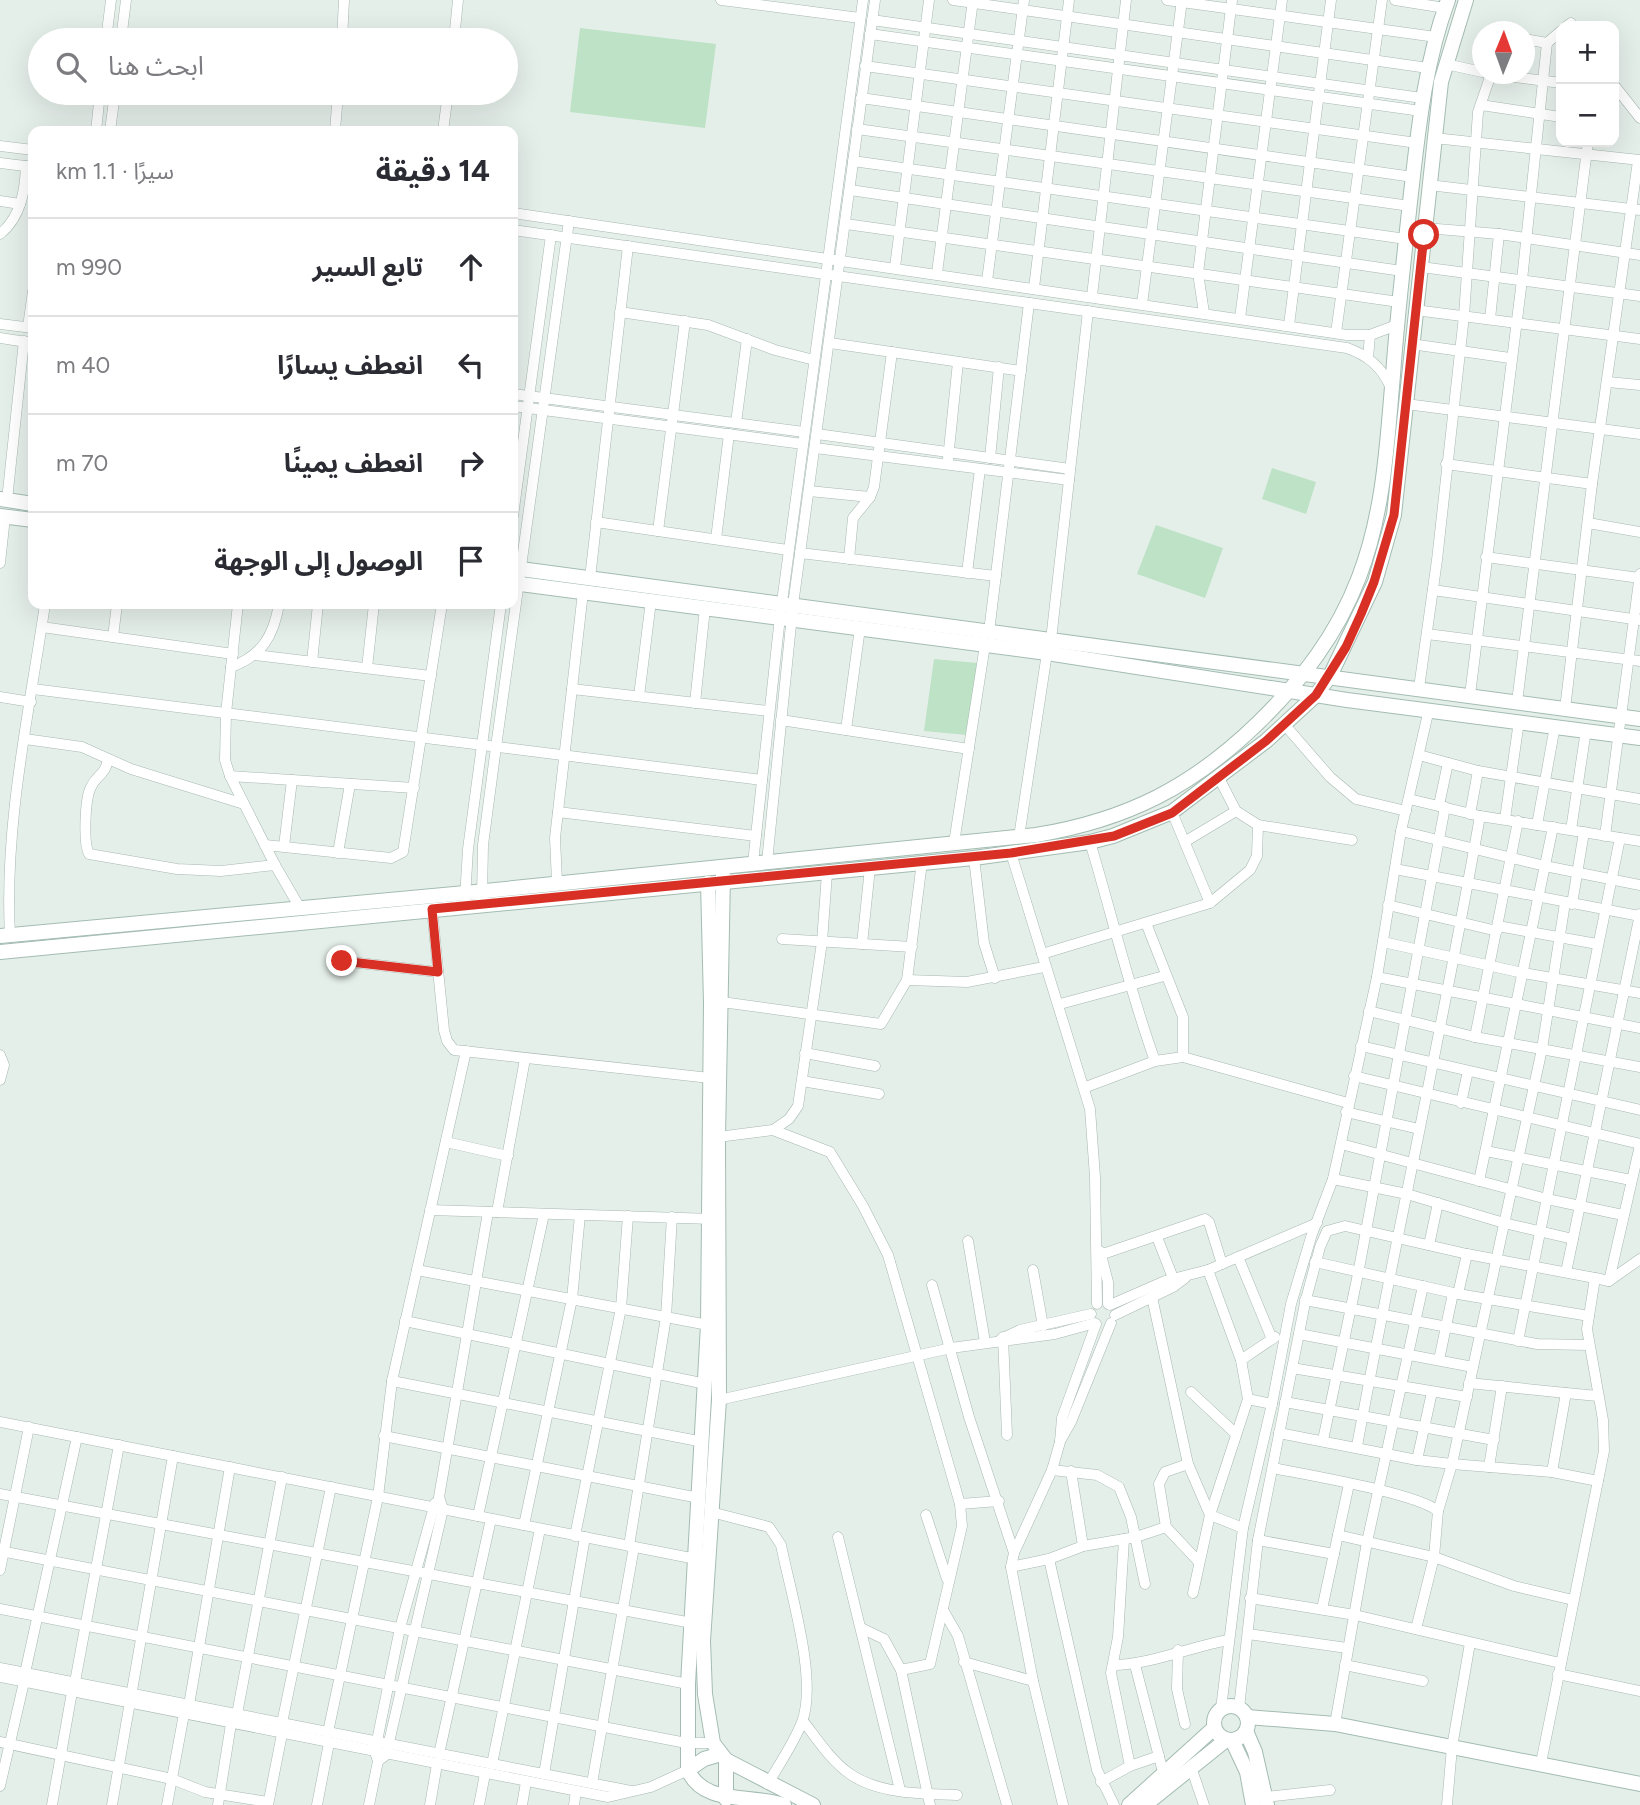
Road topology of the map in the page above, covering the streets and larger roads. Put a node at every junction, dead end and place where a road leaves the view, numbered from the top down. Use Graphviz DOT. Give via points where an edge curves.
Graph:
graph roads {
  1 [pos="111,0"];
  2 [pos="126,0"];
  3 [pos="344,0"];
  4 [pos="458,0"];
  5 [pos="721,0"];
  6 [pos="863,0"];
  7 [pos="875,0"];
  8 [pos="929,0"];
  9 [pos="953,0"];
  10 [pos="1069,0"];
  11 [pos="1126,0"];
  12 [pos="1167,0"];
  13 [pos="1282,0"];
  14 [pos="1331,0"];
  15 [pos="1382,0"];
  16 [pos="1395,0"];
  17 [pos="1466,0"];
  18 [pos="973,1"];
  19 [pos="1182,1"];
  20 [pos="1232,4"];
  21 [pos="1447,4"];
  22 [pos="1023,5"];
  23 [pos="1067,16"];
  24 [pos="1280,16"];
  25 [pos="860,18"];
  26 [pos="872,20"];
  27 [pos="1328,23"];
  28 [pos="1124,24"];
  29 [pos="108,28"];
  30 [pos="122,28"];
  31 [pos="343,28"];
  32 [pos="455,28"];
  33 [pos="926,28"];
  34 [pos="1377,29"];
  35 [pos="1178,32"];
  36 [pos="870,34"];
  37 [pos="969,34"];
  38 [pos="1556,36"];
  39 [pos="1436,37"];
  40 [pos="1227,39"];
  41 [pos="924,41"];
  42 [pos="1018,41"];
  43 [pos="1535,41"];
  44 [pos="1547,43"];
  45 [pos="1276,46"];
  46 [pos="967,47"];
  47 [pos="1064,47"];
  48 [pos="1324,52"];
  49 [pos="1017,54"];
  50 [pos="1120,55"];
  51 [pos="1373,59"];
  52 [pos="1062,61"];
  53 [pos="1174,63"];
  54 [pos="1446,64"];
  55 [pos="865,66"];
  56 [pos="1428,68"];
  57 [pos="1119,69"];
  58 [pos="1224,70"];
  59 [pos="1472,70"];
  60 [pos="920,74"];
  61 [pos="1172,76"];
  62 [pos="1272,77"];
  63 [pos="963,80"];
  64 [pos="1535,80"];
  65 [pos="1544,81"];
  66 [pos="1556,82"];
  67 [pos="1222,83"];
  68 [pos="1320,83"];
  69 [pos="1488,84"];
  70 [pos="1012,87"];
  71 [pos="1271,90"];
  72 [pos="1369,90"];
  73 [pos="1058,93"];
  74 [pos="1619,93"];
  75 [pos="1318,97"];
  76 [pos="861,98"];
  77 [pos="1115,101"];
  78 [pos="1367,103"];
  79 [pos="1422,104"];
  80 [pos="99,105"];
  81 [pos="113,105"];
  82 [pos="337,105"];
  83 [pos="446,105"];
  84 [pos="1481,105"];
  85 [pos="916,106"];
  86 [pos="1168,108"];
  87 [pos="958,112"];
  88 [pos="1541,114"];
  89 [pos="1218,115"];
  90 [pos="1556,116"];
  91 [pos="1640,118"];
  92 [pos="1008,119"];
  93 [pos="1266,122"];
  94 [pos="97,126"];
  95 [pos="111,126"];
  96 [pos="335,126"];
  97 [pos="444,126"];
  98 [pos="1054,126"];
  99 [pos="1314,128"];
  100 [pos="857,129"];
  101 [pos="1111,134"];
  102 [pos="1363,135"];
  103 [pos="912,137"];
  104 [pos="1433,138"];
  105 [pos="1163,141"];
  106 [pos="954,143"];
  107 [pos="1417,143"];
  108 [pos="1475,144"];
  109 [pos="0,146"];
  110 [pos="1588,147"];
  111 [pos="1214,148"];
  112 [pos="28,149"];
  113 [pos="1004,150"];
  114 [pos="1537,150"];
  115 [pos="1262,155"];
  116 [pos="1050,156"];
  117 [pos="1587,156"];
  118 [pos="853,161"];
  119 [pos="1639,161"];
  120 [pos="1310,162"];
  121 [pos="0,163"];
  122 [pos="1108,164"];
  123 [pos="28,167"];
  124 [pos="908,169"];
  125 [pos="1358,169"];
  126 [pos="28,172"];
  127 [pos="1159,172"];
  128 [pos="950,175"];
  129 [pos="1413,177"];
  130 [pos="1210,179"];
  131 [pos="1000,181"];
  132 [pos="1258,185"];
  133 [pos="1429,185"];
  134 [pos="1046,188"];
  135 [pos="1474,188"];
  136 [pos="850,190"];
  137 [pos="1306,192"];
  138 [pos="1531,195"];
  139 [pos="1104,196"];
  140 [pos="904,198"];
  141 [pos="1354,199"];
  142 [pos="0,201"];
  143 [pos="1581,202"];
  144 [pos="1155,203"];
  145 [pos="20,205"];
  146 [pos="946,205"];
  147 [pos="1410,206"];
  148 [pos="1635,209"];
  149 [pos="1206,211"];
  150 [pos="996,212"];
  151 [pos="518,214"];
  152 [pos="1254,217"];
  153 [pos="1042,219"];
  154 [pos="569,220"];
  155 [pos="846,224"];
  156 [pos="1302,224"];
  157 [pos="1100,227"];
  158 [pos="1425,228"];
  159 [pos="1472,230"];
  160 [pos="518,231"];
  161 [pos="900,231"];
  162 [pos="1349,231"];
  163 [pos="0,234"];
  164 [pos="1151,234"];
  165 [pos="1499,234"];
  166 [pos="551,235"];
  167 [pos="566,237"];
  168 [pos="942,237"];
  169 [pos="1527,238"];
  170 [pos="1406,239"];
  171 [pos="1202,242"];
  172 [pos="992,244"];
  173 [pos="1575,245"];
  174 [pos="628,246"];
  175 [pos="1250,249"];
  176 [pos="1038,251"];
  177 [pos="1624,253"];
  178 [pos="1640,255"];
  179 [pos="1298,256"];
  180 [pos="827,257"];
  181 [pos="842,259"];
  182 [pos="1097,259"];
  183 [pos="1345,263"];
  184 [pos="1147,266"];
  185 [pos="895,267"];
  186 [pos="1420,267"];
  187 [pos="1402,271"];
  188 [pos="1468,272"];
  189 [pos="825,273"];
  190 [pos="937,273"];
  191 [pos="1198,273"];
  192 [pos="839,275"];
  193 [pos="1495,276"];
  194 [pos="1245,280"];
  195 [pos="1522,280"];
  196 [pos="987,281"];
  197 [pos="1294,287"];
  198 [pos="1034,288"];
  199 [pos="1570,288"];
  200 [pos="1340,293"];
  201 [pos="1620,294"];
  202 [pos="1092,296"];
  203 [pos="1640,296"];
  204 [pos="1399,302"];
  205 [pos="1030,303"];
  206 [pos="1142,304"];
  207 [pos="1415,310"];
  208 [pos="1088,311"];
  209 [pos="620,312"];
  210 [pos="1204,313"];
  211 [pos="1464,316"];
  212 [pos="1240,318"];
  213 [pos="1490,319"];
  214 [pos="685,321"];
  215 [pos="1516,322"];
  216 [pos="0,324"];
  217 [pos="1397,325"];
  218 [pos="1289,326"];
  219 [pos="28,328"];
  220 [pos="1564,329"];
  221 [pos="1336,333"];
  222 [pos="1370,335"];
  223 [pos="1614,336"];
  224 [pos="0,338"];
  225 [pos="1640,338"];
  226 [pos="747,339"];
  227 [pos="28,342"];
  228 [pos="830,343"];
  229 [pos="1411,344"];
  230 [pos="28,348"];
  231 [pos="1460,351"];
  232 [pos="892,352"];
  233 [pos="1368,358"];
  234 [pos="1510,358"];
  235 [pos="814,360"];
  236 [pos="958,362"];
  237 [pos="999,368"];
  238 [pos="1021,371"];
  239 [pos="1608,382"];
  240 [pos="1640,385"];
  241 [pos="1392,390"];
  242 [pos="518,395"];
  243 [pos="529,396"];
  244 [pos="544,398"];
  245 [pos="1406,404"];
  246 [pos="609,406"];
  247 [pos="518,407"];
  248 [pos="527,408"];
  249 [pos="1452,409"];
  250 [pos="542,410"];
  251 [pos="673,415"];
  252 [pos="1504,416"];
  253 [pos="608,418"];
  254 [pos="736,423"];
  255 [pos="1551,423"];
  256 [pos="672,427"];
  257 [pos="1601,429"];
  258 [pos="804,432"];
  259 [pos="729,434"];
  260 [pos="817,434"];
  261 [pos="1640,435"];
  262 [pos="880,443"];
  263 [pos="803,444"];
  264 [pos="815,448"];
  265 [pos="949,452"];
  266 [pos="878,456"];
  267 [pos="990,458"];
  268 [pos="1010,461"];
  269 [pos="1446,464"];
  270 [pos="948,465"];
  271 [pos="980,469"];
  272 [pos="1070,469"];
  273 [pos="1497,471"];
  274 [pos="1009,472"];
  275 [pos="518,477"];
  276 [pos="1545,477"];
  277 [pos="1069,480"];
  278 [pos="1592,484"];
  279 [pos="809,491"];
  280 [pos="870,497"];
  281 [pos="4,500"];
  282 [pos="28,502"];
  283 [pos="2,516"];
  284 [pos="28,519"];
  285 [pos="596,522"];
  286 [pos="1588,523"];
  287 [pos="658,531"];
  288 [pos="1640,532"];
  289 [pos="716,539"];
  290 [pos="788,550"];
  291 [pos="800,553"];
  292 [pos="1486,557"];
  293 [pos="849,559"];
  294 [pos="0,563"];
  295 [pos="518,563"];
  296 [pos="1534,563"];
  297 [pos="1583,570"];
  298 [pos="967,573"];
  299 [pos="518,576"];
  300 [pos="518,576"];
  301 [pos="996,576"];
  302 [pos="1640,577"];
  303 [pos="590,578"];
  304 [pos="1433,590"];
  305 [pos="583,592"];
  306 [pos="1481,596"];
  307 [pos="651,601"];
  308 [pos="1529,602"];
  309 [pos="705,608"];
  310 [pos="44,609"];
  311 [pos="116,609"];
  312 [pos="238,609"];
  313 [pos="278,609"];
  314 [pos="317,609"];
  315 [pos="373,609"];
  316 [pos="441,609"];
  317 [pos="500,609"];
  318 [pos="512,609"];
  319 [pos="1577,609"];
  320 [pos="786,611"];
  321 [pos="1637,619"];
  322 [pos="42,627"];
  323 [pos="860,628"];
  324 [pos="1427,634"];
  325 [pos="113,637"];
  326 [pos="987,638"];
  327 [pos="1475,640"];
  328 [pos="1524,646"];
  329 [pos="1049,647"];
  330 [pos="1572,652"];
  331 [pos="233,654"];
  332 [pos="255,656"];
  333 [pos="1629,659"];
  334 [pos="1640,661"];
  335 [pos="312,662"];
  336 [pos="231,667"];
  337 [pos="367,668"];
  338 [pos="1307,672"];
  339 [pos="431,676"];
  340 [pos="1330,676"];
  341 [pos="1419,688"];
  342 [pos="33,689"];
  343 [pos="572,689"];
  344 [pos="1291,691"];
  345 [pos="1316,695"];
  346 [pos="1470,695"];
  347 [pos="639,696"];
  348 [pos="0,697"];
  349 [pos="31,702"];
  350 [pos="1517,702"];
  351 [pos="695,703"];
  352 [pos="1429,709"];
  353 [pos="1565,709"];
  354 [pos="769,711"];
  355 [pos="226,713"];
  356 [pos="1622,716"];
  357 [pos="1640,719"];
  358 [pos="781,720"];
  359 [pos="1519,721"];
  360 [pos="1284,724"];
  361 [pos="1555,726"];
  362 [pos="846,730"];
  363 [pos="1587,730"];
  364 [pos="1619,735"];
  365 [pos="421,737"];
  366 [pos="1640,738"];
  367 [pos="25,739"];
  368 [pos="482,745"];
  369 [pos="496,747"];
  370 [pos="969,749"];
  371 [pos="564,755"];
  372 [pos="1419,755"];
  373 [pos="108,759"];
  374 [pos="1448,763"];
  375 [pos="1478,771"];
  376 [pos="230,776"];
  377 [pos="1510,777"];
  378 [pos="1219,778"];
  379 [pos="292,780"];
  380 [pos="762,780"];
  381 [pos="1545,783"];
  382 [pos="350,784"];
  383 [pos="414,788"];
  384 [pos="1578,788"];
  385 [pos="1612,794"];
  386 [pos="1409,799"];
  387 [pos="1640,799"];
  388 [pos="244,804"];
  389 [pos="1442,806"];
  390 [pos="1406,810"];
  391 [pos="1236,811"];
  392 [pos="558,812"];
  393 [pos="1172,813"];
  394 [pos="1475,815"];
  395 [pos="1506,819"];
  396 [pos="1518,821"];
  397 [pos="1258,825"];
  398 [pos="1537,825"];
  399 [pos="1553,827"];
  400 [pos="1571,830"];
  401 [pos="1401,831"];
  402 [pos="1584,832"];
  403 [pos="756,836"];
  404 [pos="1605,836"];
  405 [pos="1019,837"];
  406 [pos="1620,838"];
  407 [pos="1352,840"];
  408 [pos="1185,841"];
  409 [pos="1438,841"];
  410 [pos="1640,841"];
  411 [pos="1090,842"];
  412 [pos="954,843"];
  413 [pos="265,845"];
  414 [pos="284,846"];
  415 [pos="1474,850"];
  416 [pos="338,853"];
  417 [pos="1011,853"];
  418 [pos="974,858"];
  419 [pos="1510,858"];
  420 [pos="760,862"];
  421 [pos="922,862"];
  422 [pos="275,865"];
  423 [pos="723,866"];
  424 [pos="1545,866"];
  425 [pos="870,868"];
  426 [pos="1395,869"];
  427 [pos="827,873"];
  428 [pos="1578,873"];
  429 [pos="1432,877"];
  430 [pos="1611,880"];
  431 [pos="558,882"];
  432 [pos="716,883"];
  433 [pos="1469,884"];
  434 [pos="1640,885"];
  435 [pos="1503,892"];
  436 [pos="1538,897"];
  437 [pos="482,898"];
  438 [pos="465,900"];
  439 [pos="1210,904"];
  440 [pos="1569,904"];
  441 [pos="1388,905"];
  442 [pos="300,908"];
  443 [pos="432,909"];
  444 [pos="1604,909"];
  445 [pos="1426,914"];
  446 [pos="1640,916"];
  447 [pos="1461,922"];
  448 [pos="1146,923"];
  449 [pos="1497,928"];
  450 [pos="1117,930"];
  451 [pos="1531,932"];
  452 [pos="5,936"];
  453 [pos="1560,938"];
  454 [pos="782,939"];
  455 [pos="822,942"];
  456 [pos="1383,942"];
  457 [pos="862,944"];
  458 [pos="1597,944"];
  459 [pos="912,947"];
  460 [pos="1420,949"];
  461 [pos="0,952"];
  462 [pos="1042,954"];
  463 [pos="1454,957"];
  464 [pos="342,961"];
  465 [pos="1490,964"];
  466 [pos="1044,967"];
  467 [pos="438,972"];
  468 [pos="1523,973"];
  469 [pos="1164,976"];
  470 [pos="1377,977"];
  471 [pos="995,978"];
  472 [pos="1553,979"];
  473 [pos="907,981"];
  474 [pos="1128,984"];
  475 [pos="1414,984"];
  476 [pos="1588,985"];
  477 [pos="1626,991"];
  478 [pos="1449,993"];
  479 [pos="1640,993"];
  480 [pos="1483,999"];
  481 [pos="722,1002"];
  482 [pos="1060,1004"];
  483 [pos="1517,1006"];
  484 [pos="1369,1011"];
  485 [pos="1549,1012"];
  486 [pos="810,1017"];
  487 [pos="1583,1018"];
  488 [pos="1407,1020"];
  489 [pos="1620,1024"];
  490 [pos="1640,1028"];
  491 [pos="1442,1029"];
  492 [pos="1475,1037"];
  493 [pos="1508,1044"];
  494 [pos="1361,1046"];
  495 [pos="1542,1049"];
  496 [pos="467,1051"];
  497 [pos="805,1053"];
  498 [pos="1400,1054"];
  499 [pos="0,1055"];
  500 [pos="1574,1055"];
  501 [pos="1183,1057"];
  502 [pos="525,1059"];
  503 [pos="1155,1061"];
  504 [pos="1435,1063"];
  505 [pos="1611,1063"];
  506 [pos="876,1066"];
  507 [pos="1640,1067"];
  508 [pos="1468,1071"];
  509 [pos="1354,1076"];
  510 [pos="710,1077"];
  511 [pos="1502,1079"];
  512 [pos="0,1080"];
  513 [pos="802,1081"];
  514 [pos="1533,1085"];
  515 [pos="1393,1086"];
  516 [pos="1086,1087"];
  517 [pos="1568,1093"];
  518 [pos="878,1094"];
  519 [pos="1428,1095"];
  520 [pos="1603,1101"];
  521 [pos="1461,1103"];
  522 [pos="1347,1108"];
  523 [pos="1640,1110"];
  524 [pos="1495,1111"];
  525 [pos="1526,1118"];
  526 [pos="1386,1121"];
  527 [pos="1562,1127"];
  528 [pos="1419,1129"];
  529 [pos="773,1130"];
  530 [pos="1597,1134"];
  531 [pos="718,1137"];
  532 [pos="446,1142"];
  533 [pos="1341,1144"];
  534 [pos="1640,1145"];
  535 [pos="1486,1151"];
  536 [pos="1380,1153"];
  537 [pos="508,1156"];
  538 [pos="1518,1157"];
  539 [pos="1414,1161"];
  540 [pos="1554,1166"];
  541 [pos="1637,1166"];
  542 [pos="1588,1172"];
  543 [pos="1333,1179"];
  544 [pos="1631,1180"];
  545 [pos="1479,1181"];
  546 [pos="1374,1187"];
  547 [pos="1511,1189"];
  548 [pos="1407,1194"];
  549 [pos="1547,1199"];
  550 [pos="1438,1203"];
  551 [pos="1581,1207"];
  552 [pos="430,1210"];
  553 [pos="493,1212"];
  554 [pos="544,1214"];
  555 [pos="580,1215"];
  556 [pos="1623,1215"];
  557 [pos="628,1216"];
  558 [pos="672,1217"];
  559 [pos="715,1219"];
  560 [pos="1317,1223"];
  561 [pos="1504,1223"];
  562 [pos="1366,1230"];
  563 [pos="1540,1233"];
  564 [pos="1157,1237"];
  565 [pos="1397,1238"];
  566 [pos="1573,1239"];
  567 [pos="968,1241"];
  568 [pos="1429,1245"];
  569 [pos="1467,1254"];
  570 [pos="1099,1256"];
  571 [pos="1238,1257"];
  572 [pos="1496,1259"];
  573 [pos="1640,1259"];
  574 [pos="1315,1262"];
  575 [pos="1222,1264"];
  576 [pos="1532,1266"];
  577 [pos="417,1270"];
  578 [pos="1033,1270"];
  579 [pos="1208,1270"];
  580 [pos="1566,1272"];
  581 [pos="1359,1273"];
  582 [pos="1173,1278"];
  583 [pos="1185,1278"];
  584 [pos="1595,1278"];
  585 [pos="1388,1280"];
  586 [pos="475,1281"];
  587 [pos="1609,1281"];
  588 [pos="932,1285"];
  589 [pos="1423,1286"];
  590 [pos="526,1290"];
  591 [pos="1455,1293"];
  592 [pos="1152,1297"];
  593 [pos="572,1299"];
  594 [pos="1488,1299"];
  595 [pos="1306,1300"];
  596 [pos="1523,1306"];
  597 [pos="621,1308"];
  598 [pos="1350,1309"];
  599 [pos="1099,1312"];
  600 [pos="1381,1315"];
  601 [pos="1589,1316"];
  602 [pos="666,1317"];
  603 [pos="1113,1319"];
  604 [pos="405,1321"];
  605 [pos="1415,1321"];
  606 [pos="708,1325"];
  607 [pos="1446,1325"];
  608 [pos="1043,1326"];
  609 [pos="1285,1331"];
  610 [pos="1481,1332"];
  611 [pos="466,1334"];
  612 [pos="1299,1334"];
  613 [pos="1272,1339"];
  614 [pos="1001,1340"];
  615 [pos="1518,1340"];
  616 [pos="985,1342"];
  617 [pos="1343,1343"];
  618 [pos="515,1344"];
  619 [pos="1589,1345"];
  620 [pos="951,1348"];
  621 [pos="1375,1349"];
  622 [pos="560,1353"];
  623 [pos="1408,1355"];
  624 [pos="916,1356"];
  625 [pos="1241,1360"];
  626 [pos="1439,1360"];
  627 [pos="610,1364"];
  628 [pos="1473,1367"];
  629 [pos="1292,1368"];
  630 [pos="657,1373"];
  631 [pos="1337,1374"];
  632 [pos="1370,1379"];
  633 [pos="392,1381"];
  634 [pos="1469,1383"];
  635 [pos="706,1384"];
  636 [pos="1401,1385"];
  637 [pos="1502,1386"];
  638 [pos="1432,1391"];
  639 [pos="1191,1392"];
  640 [pos="456,1393"];
  641 [pos="1566,1393"];
  642 [pos="1598,1396"];
  643 [pos="1467,1397"];
  644 [pos="1248,1399"];
  645 [pos="719,1400"];
  646 [pos="503,1402"];
  647 [pos="1285,1402"];
  648 [pos="1272,1404"];
  649 [pos="1329,1408"];
  650 [pos="548,1411"];
  651 [pos="1363,1414"];
  652 [pos="1393,1419"];
  653 [pos="598,1421"];
  654 [pos="0,1422"];
  655 [pos="1424,1426"];
  656 [pos="29,1427"];
  657 [pos="648,1431"];
  658 [pos="1459,1432"];
  659 [pos="1279,1433"];
  660 [pos="1236,1434"];
  661 [pos="1007,1435"];
  662 [pos="384,1436"];
  663 [pos="77,1437"];
  664 [pos="1323,1440"];
  665 [pos="1493,1440"];
  666 [pos="703,1442"];
  667 [pos="1060,1442"];
  668 [pos="119,1445"];
  669 [pos="1357,1447"];
  670 [pos="447,1448"];
  671 [pos="1386,1452"];
  672 [pos="173,1456"];
  673 [pos="491,1457"];
  674 [pos="1418,1460"];
  675 [pos="1188,1464"];
  676 [pos="1452,1464"];
  677 [pos="536,1466"];
  678 [pos="230,1467"];
  679 [pos="1273,1468"];
  680 [pos="1489,1468"];
  681 [pos="1052,1470"];
  682 [pos="1071,1471"];
  683 [pos="1552,1472"];
  684 [pos="587,1476"];
  685 [pos="282,1478"];
  686 [pos="1598,1481"];
  687 [pos="1349,1484"];
  688 [pos="639,1486"];
  689 [pos="331,1487"];
  690 [pos="1380,1492"];
  691 [pos="0,1494"];
  692 [pos="15,1496"];
  693 [pos="378,1497"];
  694 [pos="439,1497"];
  695 [pos="699,1498"];
  696 [pos="999,1501"];
  697 [pos="960,1504"];
  698 [pos="62,1505"];
  699 [pos="432,1507"];
  700 [pos="443,1510"];
  701 [pos="1438,1511"];
  702 [pos="711,1512"];
  703 [pos="106,1513"];
  704 [pos="926,1515"];
  705 [pos="1210,1515"];
  706 [pos="478,1516"];
  707 [pos="491,1519"];
  708 [pos="162,1524"];
  709 [pos="524,1525"];
  710 [pos="1166,1527"];
  711 [pos="1243,1528"];
  712 [pos="540,1529"];
  713 [pos="218,1534"];
  714 [pos="1338,1535"];
  715 [pos="838,1536"];
  716 [pos="580,1537"];
  717 [pos="1136,1537"];
  718 [pos="1124,1539"];
  719 [pos="1258,1540"];
  720 [pos="1367,1542"];
  721 [pos="269,1544"];
  722 [pos="1083,1546"];
  723 [pos="631,1547"];
  724 [pos="2,1552"];
  725 [pos="317,1553"];
  726 [pos="1014,1553"];
  727 [pos="1334,1554"];
  728 [pos="1434,1557"];
  729 [pos="696,1559"];
  730 [pos="1049,1559"];
  731 [pos="50,1561"];
  732 [pos="365,1562"];
  733 [pos="1199,1562"];
  734 [pos="1011,1567"];
  735 [pos="0,1570"];
  736 [pos="96,1570"];
  737 [pos="414,1571"];
  738 [pos="426,1573"];
  739 [pos="947,1579"];
  740 [pos="152,1580"];
  741 [pos="477,1583"];
  742 [pos="1146,1584"];
  743 [pos="208,1591"];
  744 [pos="527,1592"];
  745 [pos="1193,1593"];
  746 [pos="1250,1598"];
  747 [pos="1573,1600"];
  748 [pos="258,1601"];
  749 [pos="574,1601"];
  750 [pos="0,1609"];
  751 [pos="1322,1609"];
  752 [pos="305,1610"];
  753 [pos="623,1610"];
  754 [pos="943,1610"];
  755 [pos="1355,1615"];
  756 [pos="38,1617"];
  757 [pos="352,1619"];
  758 [pos="692,1623"];
  759 [pos="86,1626"];
  760 [pos="400,1628"];
  761 [pos="862,1628"];
  762 [pos="1416,1629"];
  763 [pos="412,1631"];
  764 [pos="1248,1634"];
  765 [pos="142,1637"];
  766 [pos="1228,1640"];
  767 [pos="464,1641"];
  768 [pos="1469,1643"];
  769 [pos="199,1648"];
  770 [pos="1347,1648"];
  771 [pos="1178,1650"];
  772 [pos="515,1651"];
  773 [pos="247,1658"];
  774 [pos="564,1660"];
  775 [pos="964,1662"];
  776 [pos="1560,1663"];
  777 [pos="1113,1665"];
  778 [pos="1135,1665"];
  779 [pos="1345,1665"];
  780 [pos="294,1667"];
  781 [pos="0,1668"];
  782 [pos="612,1670"];
  783 [pos="901,1670"];
  784 [pos="1558,1674"];
  785 [pos="340,1676"];
  786 [pos="0,1677"];
  787 [pos="25,1677"];
  788 [pos="1033,1681"];
  789 [pos="1423,1681"];
  790 [pos="688,1684"];
  791 [pos="388,1685"];
  792 [pos="74,1687"];
  793 [pos="400,1687"];
  794 [pos="1640,1691"];
  795 [pos="452,1697"];
  796 [pos="132,1699"];
  797 [pos="504,1707"];
  798 [pos="187,1709"];
  799 [pos="1221,1709"];
  800 [pos="554,1717"];
  801 [pos="234,1719"];
  802 [pos="1244,1719"];
  803 [pos="803,1721"];
  804 [pos="1185,1724"];
  805 [pos="1335,1724"];
  806 [pos="602,1727"];
  807 [pos="282,1728"];
  808 [pos="1214,1728"];
  809 [pos="329,1738"];
  810 [pos="1229,1740"];
  811 [pos="5,1743"];
  812 [pos="686,1743"];
  813 [pos="1452,1747"];
  814 [pos="381,1750"];
  815 [pos="720,1752"];
  816 [pos="59,1756"];
  817 [pos="1159,1756"];
  818 [pos="438,1759"];
  819 [pos="1541,1763"];
  820 [pos="492,1764"];
  821 [pos="1130,1766"];
  822 [pos="1191,1767"];
  823 [pos="119,1768"];
  824 [pos="688,1770"];
  825 [pos="485,1774"];
  826 [pos="544,1774"];
  827 [pos="172,1779"];
  828 [pos="1165,1779"];
  829 [pos="526,1782"];
  830 [pos="1101,1782"];
  831 [pos="592,1783"];
  832 [pos="768,1784"];
  833 [pos="1640,1784"];
  834 [pos="0,1786"];
  835 [pos="900,1790"];
  836 [pos="1330,1790"];
  837 [pos="576,1791"];
  838 [pos="628,1792"];
  839 [pos="957,1795"];
  840 [pos="219,1800"];
  841 [pos="929,1800"];
  842 [pos="727,1802"];
  843 [pos="1262,1802"];
  844 [pos="268,1803"];
  845 [pos="1147,1804"];
  846 [pos="52,1805"];
  847 [pos="112,1805"];
  848 [pos="167,1805"];
  849 [pos="317,1805"];
  850 [pos="369,1805"];
  851 [pos="430,1805"];
  852 [pos="479,1805"];
  853 [pos="522,1805"];
  854 [pos="574,1805"];
  855 [pos="624,1805"];
  856 [pos="784,1805"];
  857 [pos="813,1805"];
  858 [pos="1007,1805"];
  859 [pos="1063,1805"];
  860 [pos="1114,1805"];
  861 [pos="1129,1805"];
  862 [pos="1205,1805"];
  863 [pos="1447,1805"];
  1 -- 29 [label="street"];
  2 -- 30 [label="street"];
  3 -- 31 [label="street"];
  4 -- 32 [label="street"];
  5 -- 25 [label="street"];
  6 -- 25 [label="street"];
  7 -- 26 [label="street"];
  8 -- 33 [label="street"];
  9 -- 18 [label="street"];
  10 -- 23 [label="street"];
  11 -- 28 [label="street"];
  12 -- 19 [label="street"];
  13 -- 24 [label="street"];
  14 -- 27 [label="street"];
  15 -- 34 [label="street"];
  16 -- 21 [label="street"];
  17 -- 54 [label="street"];
  18 -- 22 [label="street"];
  18 -- 37 [label="street"];
  19 -- 20 [label="street"];
  19 -- 35 [label="street"];
  20 -- 24 [label="street"];
  20 -- 40 [label="street"];
  21 -- 39 [label="street"];
  22 -- 23 [label="street"];
  22 -- 42 [label="street"];
  23 -- 28 [label="street"];
  23 -- 47 [label="street"];
  24 -- 27 [label="street"];
  24 -- 45 [label="street"];
  25 -- 180 [label="street"];
  26 -- 33 [label="street"];
  26 -- 36 [label="street"];
  27 -- 34 [label="street"];
  27 -- 48 [label="street"];
  28 -- 35 [label="street"];
  28 -- 50 [label="street"];
  33 -- 37 [label="street"];
  33 -- 41 [label="street"];
  34 -- 39 [label="street"];
  34 -- 51 [label="street"];
  35 -- 40 [label="street"];
  35 -- 53 [label="street"];
  36 -- 41 [label="street"];
  36 -- 55 [label="street"];
  37 -- 42 [label="street"];
  37 -- 46 [label="street"];
  38 -- 44 [label="street"];
  39 -- 56 [label="street"];
  40 -- 45 [label="street"];
  40 -- 58 [label="street"];
  41 -- 46 [label="street"];
  41 -- 60 [label="street"];
  42 -- 47 [label="street"];
  42 -- 49 [label="street"];
  43 -- 44 [label="street"];
  44 -- 65 [label="street"];
  45 -- 48 [label="street"];
  45 -- 62 [label="street"];
  46 -- 49 [label="street"];
  46 -- 63 [label="street"];
  47 -- 50 [label="street"];
  47 -- 52 [label="street"];
  48 -- 51 [label="street"];
  48 -- 68 [label="street"];
  49 -- 52 [label="street"];
  49 -- 70 [label="street"];
  50 -- 53 [label="street"];
  50 -- 57 [label="street"];
  51 -- 56 [label="street"];
  51 -- 72 [label="street"];
  52 -- 57 [label="street"];
  52 -- 73 [label="street"];
  53 -- 58 [label="street"];
  53 -- 61 [label="street"];
  54 -- 59 [label="street"];
  54 -- 104 [label="street"];
  55 -- 60 [label="street"];
  55 -- 76 [label="street"];
  56 -- 79 [label="street"];
  57 -- 61 [label="street"];
  57 -- 77 [label="street"];
  58 -- 62 [label="street"];
  58 -- 67 [label="street"];
  60 -- 63 [label="street"];
  60 -- 85 [label="street"];
  61 -- 67 [label="street"];
  61 -- 86 [label="street"];
  62 -- 68 [label="street"];
  62 -- 71 [label="street"];
  63 -- 70 [label="street"];
  63 -- 87 [label="street"];
  64 -- 65 [label="street"];
  65 -- 66 [label="street"];
  65 -- 88 [label="street"];
  67 -- 71 [label="street"];
  67 -- 89 [label="street"];
  68 -- 72 [label="street"];
  68 -- 75 [label="street"];
  69 -- 84 [label="street"];
  70 -- 73 [label="street"];
  70 -- 92 [label="street"];
  71 -- 75 [label="street"];
  71 -- 93 [label="street"];
  72 -- 78 [label="street"];
  72 -- 79 [label="street"];
  73 -- 77 [label="street"];
  73 -- 98 [label="street"];
  74 -- 91 [label="street"];
  75 -- 78 [label="street"];
  75 -- 99 [label="street"];
  76 -- 85 [label="street"];
  76 -- 100 [label="street"];
  77 -- 86 [label="street"];
  77 -- 101 [label="street"];
  78 -- 79 [label="street"];
  78 -- 102 [label="street"];
  79 -- 107 [label="street"];
  80 -- 94 [label="street"];
  81 -- 95 [label="street"];
  82 -- 96 [label="street"];
  83 -- 97 [label="street"];
  84 -- 88 [label="street"];
  84 -- 108 [label="street"];
  85 -- 87 [label="street"];
  85 -- 103 [label="street"];
  86 -- 89 [label="street"];
  86 -- 105 [label="street"];
  87 -- 92 [label="street"];
  87 -- 106 [label="street"];
  88 -- 90 [label="street"];
  88 -- 114 [label="street"];
  89 -- 93 [label="street"];
  89 -- 111 [label="street"];
  92 -- 98 [label="street"];
  92 -- 113 [label="street"];
  93 -- 99 [label="street"];
  93 -- 115 [label="street"];
  98 -- 101 [label="street"];
  98 -- 116 [label="street"];
  99 -- 102 [label="street"];
  99 -- 120 [label="street"];
  100 -- 103 [label="street"];
  100 -- 118 [label="street"];
  101 -- 105 [label="street"];
  101 -- 122 [label="street"];
  102 -- 107 [label="street"];
  102 -- 125 [label="street"];
  103 -- 106 [label="street"];
  103 -- 124 [label="street"];
  104 -- 108 [label="street"];
  104 -- 133 [label="street"];
  105 -- 111 [label="street"];
  105 -- 127 [label="street"];
  106 -- 113 [label="street"];
  106 -- 128 [label="street"];
  107 -- 129 [label="street"];
  108 -- 114 [label="street"];
  108 -- 135 [label="street"];
  109 -- 112 [label="street"];
  110 -- 117 [label="street"];
  111 -- 115 [label="street"];
  111 -- 130 [label="street"];
  113 -- 116 [label="street"];
  113 -- 131 [label="street"];
  114 -- 117 [label="street"];
  114 -- 138 [label="street"];
  115 -- 120 [label="street"];
  115 -- 132 [label="street"];
  116 -- 122 [label="street"];
  116 -- 134 [label="street"];
  117 -- 119 [label="street"];
  117 -- 143 [label="street"];
  118 -- 124 [label="street"];
  118 -- 136 [label="street"];
  119 -- 148 [label="street"];
  120 -- 125 [label="street"];
  120 -- 137 [label="street"];
  121 -- 123 [label="street"];
  122 -- 127 [label="street"];
  122 -- 139 [label="street"];
  124 -- 128 [label="street"];
  124 -- 140 [label="street"];
  125 -- 129 [label="street"];
  125 -- 141 [label="street"];
  126 -- 145 [label="street"];
  127 -- 130 [label="street"];
  127 -- 144 [label="street"];
  128 -- 131 [label="street"];
  128 -- 146 [label="street"];
  129 -- 147 [label="street"];
  130 -- 132 [label="street"];
  130 -- 149 [label="street"];
  131 -- 134 [label="street"];
  131 -- 150 [label="street"];
  132 -- 137 [label="street"];
  132 -- 152 [label="street"];
  133 -- 135 [label="street"];
  133 -- 158 [label="street"];
  134 -- 139 [label="street"];
  134 -- 153 [label="street"];
  135 -- 138 [label="street"];
  135 -- 159 [label="street"];
  136 -- 140 [label="street"];
  136 -- 155 [label="street"];
  137 -- 141 [label="street"];
  137 -- 156 [label="street"];
  138 -- 143 [label="street"];
  138 -- 169 [label="street"];
  139 -- 144 [label="street"];
  139 -- 157 [label="street"];
  140 -- 146 [label="street"];
  140 -- 161 [label="street"];
  141 -- 147 [label="street"];
  141 -- 162 [label="street"];
  142 -- 145 [label="street"];
  143 -- 148 [label="street"];
  143 -- 173 [label="street"];
  144 -- 149 [label="street"];
  144 -- 164 [label="street"];
  145 -- 163 [label="street"];
  146 -- 150 [label="street"];
  146 -- 168 [label="street"];
  147 -- 170 [label="street"];
  148 -- 177 [label="street"];
  149 -- 152 [label="street"];
  149 -- 171 [label="street"];
  150 -- 153 [label="street"];
  150 -- 172 [label="street"];
  151 -- 154 [label="street"];
  152 -- 156 [label="street"];
  152 -- 175 [label="street"];
  153 -- 157 [label="street"];
  153 -- 176 [label="street"];
  154 -- 167 [label="street"];
  154 -- 180 [label="street"];
  155 -- 161 [label="street"];
  155 -- 181 [label="street"];
  156 -- 162 [label="street"];
  156 -- 179 [label="street"];
  157 -- 164 [label="street"];
  157 -- 182 [label="street"];
  158 -- 159 [label="street"];
  158 -- 186 [label="street"];
  159 -- 165 [label="street"];
  159 -- 188 [label="street"];
  160 -- 166 [label="street"];
  161 -- 168 [label="street"];
  161 -- 185 [label="street"];
  162 -- 170 [label="street"];
  162 -- 183 [label="street"];
  164 -- 171 [label="street"];
  164 -- 184 [label="street"];
  165 -- 169 [label="street"];
  165 -- 193 [label="street"];
  166 -- 167 [label="street"];
  166 -- 243 [label="street"];
  167 -- 174 [label="street"];
  167 -- 244 [label="street"];
  168 -- 172 [label="street"];
  168 -- 190 [label="street"];
  169 -- 173 [label="street"];
  169 -- 195 [label="street"];
  170 -- 187 [label="street"];
  171 -- 175 [label="street"];
  171 -- 191 [label="street"];
  172 -- 176 [label="street"];
  172 -- 196 [label="street"];
  173 -- 177 [label="street"];
  173 -- 199 [label="street"];
  174 -- 189 [label="street"];
  174 -- 209 [label="street"];
  175 -- 179 [label="street"];
  175 -- 194 [label="street"];
  176 -- 182 [label="street"];
  176 -- 198 [label="street"];
  177 -- 178 [label="street"];
  177 -- 201 [label="street"];
  179 -- 183 [label="street"];
  179 -- 197 [label="street"];
  180 -- 181 [label="street"];
  180 -- 189 [label="street"];
  181 -- 185 [label="street"];
  181 -- 192 [label="street"];
  182 -- 184 [label="street"];
  182 -- 202 [label="street"];
  183 -- 187 [label="street"];
  183 -- 200 [label="street"];
  184 -- 191 [label="street"];
  184 -- 206 [label="street"];
  185 -- 190 [label="street"];
  186 -- 188 [label="street"];
  186 -- 207 [label="street"];
  187 -- 204 [label="street"];
  188 -- 193 [label="street"];
  188 -- 211 [label="street"];
  189 -- 192 [label="street"];
  189 -- 235 [label="street"];
  190 -- 196 [label="street"];
  191 -- 194 [label="street"];
  191 -- 210 [label="street"];
  192 -- 205 [label="street"];
  192 -- 228 [label="street"];
  193 -- 195 [label="street"];
  193 -- 213 [label="street"];
  194 -- 197 [label="street"];
  194 -- 212 [label="street"];
  195 -- 199 [label="street"];
  195 -- 215 [label="street"];
  196 -- 198 [label="street"];
  197 -- 200 [label="street"];
  197 -- 218 [label="street"];
  198 -- 202 [label="street"];
  199 -- 201 [label="street"];
  199 -- 220 [label="street"];
  200 -- 204 [label="street"];
  200 -- 221 [label="street"];
  201 -- 203 [label="street"];
  201 -- 223 [label="street"];
  202 -- 206 [label="street"];
  204 -- 217 [label="street"];
  205 -- 208 [label="street"];
  205 -- 238 [label="street"];
  206 -- 210 [label="street"];
  207 -- 211 [label="street"];
  207 -- 229 [label="street"];
  208 -- 233 [label="street" via="1347,348"];
  208 -- 272 [label="street"];
  209 -- 214 [label="street"];
  209 -- 246 [label="street"];
  210 -- 212 [label="street"];
  211 -- 213 [label="street"];
  211 -- 231 [label="street"];
  212 -- 218 [label="street"];
  213 -- 215 [label="street"];
  214 -- 226 [label="street"];
  214 -- 251 [label="street"];
  215 -- 220 [label="street"];
  215 -- 234 [label="street"];
  216 -- 219 [label="street"];
  217 -- 222 [label="street"];
  217 -- 241 [label="street"];
  218 -- 221 [label="street"];
  220 -- 223 [label="street"];
  220 -- 255 [label="street"];
  221 -- 222 [label="street"];
  222 -- 233 [label="street"];
  223 -- 225 [label="street"];
  223 -- 239 [label="street"];
  224 -- 227 [label="street"];
  226 -- 235 [label="street"];
  226 -- 254 [label="street"];
  228 -- 232 [label="street"];
  228 -- 260 [label="street"];
  229 -- 231 [label="street"];
  229 -- 245 [label="street"];
  230 -- 281 [label="street"];
  231 -- 234 [label="street"];
  231 -- 249 [label="street"];
  232 -- 236 [label="street"];
  232 -- 262 [label="street"];
  233 -- 241 [label="street"];
  234 -- 252 [label="street"];
  235 -- 258 [label="street"];
  236 -- 237 [label="street"];
  236 -- 265 [label="street"];
  237 -- 238 [label="street"];
  237 -- 267 [label="street"];
  238 -- 268 [label="street"];
  239 -- 240 [label="street"];
  239 -- 257 [label="street"];
  241 -- 338 [label="street" via="1385,471 1370,545 1344,610"];
  242 -- 243 [label="street"];
  243 -- 244 [label="street"];
  243 -- 248 [label="street"];
  244 -- 246 [label="street"];
  244 -- 250 [label="street"];
  245 -- 249 [label="street"];
  245 -- 340 [label="street" via="1399,481 1385,549 1361,614"];
  246 -- 251 [label="street"];
  246 -- 253 [label="street"];
  247 -- 248 [label="street"];
  248 -- 250 [label="street"];
  248 -- 275 [label="street"];
  249 -- 252 [label="street"];
  249 -- 269 [label="street"];
  250 -- 253 [label="street"];
  250 -- 295 [label="street"];
  251 -- 254 [label="street"];
  251 -- 256 [label="street"];
  252 -- 255 [label="street"];
  252 -- 273 [label="street"];
  253 -- 256 [label="street"];
  253 -- 285 [label="street"];
  254 -- 258 [label="street"];
  255 -- 257 [label="street"];
  255 -- 276 [label="street"];
  256 -- 259 [label="street"];
  256 -- 287 [label="street"];
  257 -- 261 [label="street"];
  257 -- 278 [label="street"];
  258 -- 263 [label="street"];
  259 -- 263 [label="street"];
  259 -- 289 [label="street"];
  260 -- 262 [label="street"];
  260 -- 264 [label="street"];
  262 -- 265 [label="street"];
  262 -- 266 [label="street"];
  263 -- 290 [label="street"];
  264 -- 266 [label="street"];
  264 -- 279 [label="street"];
  265 -- 267 [label="street"];
  265 -- 270 [label="street"];
  266 -- 270 [label="street"];
  266 -- 280 [label="street"];
  267 -- 268 [label="street"];
  268 -- 272 [label="street"];
  268 -- 274 [label="street"];
  269 -- 273 [label="street"];
  269 -- 304 [label="street"];
  270 -- 271 [label="street"];
  271 -- 274 [label="street"];
  271 -- 298 [label="street"];
  272 -- 277 [label="street"];
  273 -- 276 [label="street"];
  273 -- 292 [label="street"];
  274 -- 277 [label="street"];
  274 -- 301 [label="street"];
  276 -- 278 [label="street"];
  276 -- 296 [label="street"];
  277 -- 329 [label="street"];
  278 -- 286 [label="street"];
  279 -- 280 [label="street"];
  279 -- 291 [label="street"];
  280 -- 293 [label="street" via="853,518"];
  281 -- 282 [label="street"];
  283 -- 284 [label="street"];
  283 -- 294 [label="street"];
  285 -- 287 [label="street"];
  285 -- 303 [label="street"];
  286 -- 288 [label="street"];
  286 -- 297 [label="street"];
  287 -- 289 [label="street"];
  289 -- 290 [label="street"];
  290 -- 320 [label="street"];
  291 -- 293 [label="street"];
  291 -- 320 [label="street"];
  292 -- 296 [label="street"];
  292 -- 306 [label="street"];
  293 -- 298 [label="street"];
  296 -- 297 [label="street"];
  296 -- 308 [label="street"];
  297 -- 302 [label="street"];
  297 -- 319 [label="street"];
  298 -- 301 [label="street"];
  299 -- 303 [label="street"];
  300 -- 305 [label="street"];
  301 -- 326 [label="street"];
  302 -- 321 [label="street"];
  303 -- 320 [label="street"];
  304 -- 306 [label="street"];
  304 -- 324 [label="street"];
  305 -- 307 [label="street"];
  305 -- 343 [label="street"];
  306 -- 308 [label="street"];
  306 -- 327 [label="street"];
  307 -- 309 [label="street"];
  307 -- 347 [label="street"];
  308 -- 319 [label="street"];
  308 -- 328 [label="street"];
  309 -- 320 [label="street"];
  309 -- 351 [label="street"];
  310 -- 322 [label="street"];
  311 -- 325 [label="street"];
  312 -- 331 [label="street"];
  313 -- 332 [label="street" via="274,630"];
  314 -- 335 [label="street"];
  315 -- 337 [label="street"];
  316 -- 339 [label="street"];
  317 -- 368 [label="street"];
  318 -- 369 [label="street"];
  319 -- 321 [label="street"];
  319 -- 330 [label="street"];
  320 -- 323 [label="street"];
  320 -- 326 [label="street"];
  320 -- 354 [label="street"];
  320 -- 358 [label="street"];
  321 -- 333 [label="street"];
  322 -- 325 [label="street"];
  322 -- 342 [label="street"];
  323 -- 326 [label="street"];
  323 -- 362 [label="street"];
  324 -- 327 [label="street"];
  324 -- 341 [label="street"];
  325 -- 331 [label="street"];
  326 -- 329 [label="street"];
  326 -- 370 [label="street"];
  327 -- 328 [label="street"];
  327 -- 346 [label="street"];
  328 -- 330 [label="street"];
  328 -- 350 [label="street"];
  329 -- 338 [label="street"];
  329 -- 344 [label="street"];
  329 -- 405 [label="street"];
  330 -- 333 [label="street"];
  330 -- 353 [label="street"];
  331 -- 336 [label="street"];
  332 -- 335 [label="street"];
  332 -- 336 [label="street"];
  333 -- 334 [label="street"];
  333 -- 356 [label="street"];
  335 -- 337 [label="street"];
  336 -- 355 [label="street"];
  337 -- 339 [label="street"];
  338 -- 340 [label="street"];
  338 -- 344 [label="street"];
  339 -- 365 [label="street"];
  340 -- 341 [label="street"];
  340 -- 345 [label="street"];
  341 -- 346 [label="street"];
  342 -- 349 [label="street"];
  342 -- 355 [label="street"];
  343 -- 347 [label="street"];
  343 -- 371 [label="street"];
  344 -- 345 [label="street"];
  344 -- 405 [label="street" via="1225,755 1179,787 1110,819"];
  345 -- 352 [label="street"];
  345 -- 360 [label="street"];
  346 -- 350 [label="street"];
  347 -- 351 [label="street"];
  348 -- 349 [label="street"];
  349 -- 367 [label="street"];
  350 -- 353 [label="street"];
  351 -- 354 [label="street"];
  352 -- 359 [label="street"];
  352 -- 372 [label="street"];
  353 -- 356 [label="street"];
  354 -- 380 [label="street"];
  355 -- 365 [label="street"];
  355 -- 376 [label="street" via="224,751"];
  356 -- 357 [label="street"];
  356 -- 364 [label="street"];
  358 -- 362 [label="street"];
  358 -- 420 [label="street"];
  359 -- 361 [label="street"];
  359 -- 377 [label="street"];
  360 -- 378 [label="street"];
  360 -- 390 [label="street" via="1330,777 1356,799"];
  361 -- 363 [label="street"];
  361 -- 381 [label="street"];
  362 -- 370 [label="street"];
  363 -- 364 [label="street"];
  363 -- 384 [label="street"];
  364 -- 366 [label="street"];
  364 -- 385 [label="street"];
  365 -- 368 [label="street"];
  365 -- 383 [label="street"];
  367 -- 373 [label="street" via="82,747"];
  367 -- 452 [label="street" via="9,856"];
  368 -- 369 [label="street"];
  368 -- 438 [label="street"];
  369 -- 371 [label="street"];
  369 -- 437 [label="street" via="483,845"];
  370 -- 412 [label="street"];
  371 -- 380 [label="street"];
  371 -- 392 [label="street"];
  372 -- 374 [label="street"];
  372 -- 386 [label="street"];
  373 -- 388 [label="street"];
  373 -- 422 [label="street" via="104,774 89,790 85,837 89,854 177,869 222,871"];
  374 -- 375 [label="street"];
  374 -- 389 [label="street"];
  375 -- 377 [label="street"];
  375 -- 394 [label="street"];
  376 -- 379 [label="street"];
  376 -- 388 [label="street"];
  377 -- 381 [label="street"];
  377 -- 395 [label="street"];
  378 -- 391 [label="street"];
  378 -- 393 [label="street"];
  379 -- 382 [label="street"];
  379 -- 414 [label="street"];
  380 -- 403 [label="street"];
  381 -- 384 [label="street"];
  381 -- 398 [label="street"];
  382 -- 383 [label="street"];
  382 -- 416 [label="street"];
  383 -- 416 [label="street" via="400,855"];
  384 -- 385 [label="street"];
  384 -- 400 [label="street"];
  385 -- 387 [label="street"];
  385 -- 404 [label="street"];
  386 -- 389 [label="street"];
  386 -- 390 [label="street"];
  388 -- 413 [label="street"];
  389 -- 394 [label="street"];
  389 -- 409 [label="street"];
  390 -- 401 [label="street"];
  391 -- 397 [label="street"];
  391 -- 408 [label="street"];
  392 -- 403 [label="street"];
  392 -- 431 [label="street"];
  393 -- 408 [label="street"];
  393 -- 411 [label="street"];
  394 -- 395 [label="street"];
  394 -- 415 [label="street"];
  395 -- 396 [label="street"];
  396 -- 398 [label="street"];
  396 -- 419 [label="street"];
  397 -- 407 [label="street"];
  397 -- 439 [label="street" via="1250,870"];
  398 -- 399 [label="street"];
  399 -- 400 [label="street"];
  399 -- 424 [label="street"];
  400 -- 402 [label="street"];
  401 -- 409 [label="street"];
  401 -- 426 [label="street"];
  402 -- 404 [label="street"];
  402 -- 428 [label="street"];
  403 -- 420 [label="street"];
  404 -- 406 [label="street"];
  405 -- 412 [label="street"];
  406 -- 410 [label="street"];
  406 -- 430 [label="street"];
  408 -- 439 [label="street"];
  409 -- 415 [label="street"];
  409 -- 429 [label="street"];
  411 -- 417 [label="street"];
  411 -- 450 [label="street"];
  412 -- 420 [label="street"];
  413 -- 414 [label="street"];
  413 -- 422 [label="street"];
  414 -- 416 [label="street"];
  415 -- 419 [label="street"];
  415 -- 433 [label="street"];
  417 -- 418 [label="street"];
  417 -- 462 [label="street"];
  418 -- 421 [label="street"];
  418 -- 471 [label="street" via="984,943"];
  419 -- 424 [label="street"];
  419 -- 435 [label="street"];
  420 -- 423 [label="street"];
  421 -- 425 [label="street"];
  421 -- 459 [label="street"];
  422 -- 442 [label="street"];
  423 -- 431 [label="street"];
  423 -- 432 [label="street"];
  424 -- 428 [label="street"];
  424 -- 436 [label="street"];
  425 -- 427 [label="street"];
  425 -- 457 [label="street"];
  426 -- 429 [label="street"];
  426 -- 441 [label="street"];
  427 -- 432 [label="street"];
  427 -- 455 [label="street"];
  428 -- 430 [label="street"];
  428 -- 440 [label="street"];
  429 -- 433 [label="street"];
  429 -- 445 [label="street"];
  430 -- 434 [label="street"];
  430 -- 444 [label="street"];
  431 -- 437 [label="street"];
  432 -- 437 [label="street"];
  432 -- 481 [label="street"];
  432 -- 510 [label="street"];
  433 -- 435 [label="street"];
  433 -- 447 [label="street"];
  435 -- 436 [label="street"];
  435 -- 449 [label="street"];
  436 -- 440 [label="street"];
  436 -- 451 [label="street"];
  437 -- 438 [label="street"];
  438 -- 442 [label="street"];
  438 -- 443 [label="street"];
  439 -- 448 [label="street"];
  440 -- 444 [label="street"];
  440 -- 453 [label="street"];
  441 -- 445 [label="street"];
  441 -- 456 [label="street"];
  442 -- 452 [label="street"];
  443 -- 461 [label="street"];
  443 -- 467 [label="street"];
  444 -- 446 [label="street"];
  444 -- 458 [label="street"];
  445 -- 447 [label="street"];
  445 -- 460 [label="street"];
  446 -- 477 [label="street"];
  447 -- 449 [label="street"];
  447 -- 463 [label="street"];
  448 -- 450 [label="street"];
  448 -- 469 [label="street"];
  449 -- 451 [label="street"];
  449 -- 465 [label="street"];
  450 -- 462 [label="street"];
  450 -- 474 [label="street"];
  451 -- 453 [label="street"];
  451 -- 468 [label="street"];
  453 -- 458 [label="street"];
  453 -- 472 [label="street"];
  454 -- 455 [label="street"];
  455 -- 457 [label="street"];
  455 -- 486 [label="street"];
  456 -- 460 [label="street"];
  456 -- 470 [label="street"];
  457 -- 459 [label="street"];
  458 -- 476 [label="street"];
  459 -- 473 [label="street"];
  460 -- 463 [label="street"];
  460 -- 475 [label="street"];
  462 -- 466 [label="street"];
  463 -- 465 [label="street"];
  463 -- 478 [label="street"];
  464 -- 467 [label="street"];
  465 -- 468 [label="street"];
  465 -- 480 [label="street"];
  466 -- 471 [label="street"];
  466 -- 482 [label="street"];
  467 -- 496 [label="street" via="447,1041 454,1050"];
  468 -- 472 [label="street"];
  468 -- 483 [label="street"];
  469 -- 474 [label="street"];
  469 -- 501 [label="street" via="1183,1017"];
  470 -- 475 [label="street"];
  470 -- 484 [label="street"];
  471 -- 473 [label="street"];
  472 -- 476 [label="street"];
  472 -- 485 [label="street"];
  473 -- 486 [label="street" via="881,1024"];
  474 -- 482 [label="street"];
  474 -- 503 [label="street"];
  475 -- 478 [label="street"];
  475 -- 488 [label="street"];
  476 -- 477 [label="street"];
  476 -- 487 [label="street"];
  477 -- 479 [label="street"];
  477 -- 489 [label="street"];
  478 -- 480 [label="street"];
  478 -- 491 [label="street"];
  480 -- 483 [label="street"];
  480 -- 492 [label="street"];
  481 -- 486 [label="street"];
  481 -- 531 [label="street"];
  482 -- 516 [label="street"];
  483 -- 485 [label="street"];
  483 -- 493 [label="street"];
  484 -- 488 [label="street"];
  484 -- 494 [label="street"];
  485 -- 487 [label="street"];
  485 -- 495 [label="street"];
  486 -- 497 [label="street"];
  487 -- 489 [label="street"];
  487 -- 500 [label="street"];
  488 -- 491 [label="street"];
  488 -- 498 [label="street"];
  489 -- 490 [label="street"];
  489 -- 505 [label="street"];
  491 -- 492 [label="street"];
  491 -- 504 [label="street"];
  492 -- 493 [label="street"];
  493 -- 495 [label="street"];
  493 -- 511 [label="street"];
  494 -- 498 [label="street"];
  494 -- 509 [label="street"];
  495 -- 500 [label="street"];
  495 -- 514 [label="street"];
  496 -- 502 [label="street"];
  496 -- 532 [label="street"];
  497 -- 506 [label="street"];
  497 -- 513 [label="street"];
  498 -- 504 [label="street"];
  498 -- 515 [label="street"];
  499 -- 512 [label="street" via="4,1065"];
  500 -- 505 [label="street"];
  500 -- 517 [label="street"];
  501 -- 503 [label="street"];
  501 -- 522 [label="street"];
  502 -- 510 [label="street"];
  502 -- 537 [label="street"];
  503 -- 516 [label="street"];
  504 -- 508 [label="street"];
  504 -- 519 [label="street"];
  505 -- 507 [label="street"];
  505 -- 520 [label="street"];
  508 -- 511 [label="street"];
  508 -- 521 [label="street"];
  509 -- 515 [label="street"];
  509 -- 522 [label="street"];
  510 -- 559 [label="street"];
  511 -- 514 [label="street"];
  511 -- 524 [label="street"];
  513 -- 518 [label="street"];
  513 -- 529 [label="street" via="798,1106"];
  514 -- 517 [label="street"];
  514 -- 525 [label="street"];
  515 -- 519 [label="street"];
  515 -- 526 [label="street"];
  516 -- 570 [label="street"];
  517 -- 520 [label="street"];
  517 -- 527 [label="street"];
  519 -- 521 [label="street"];
  519 -- 528 [label="street"];
  520 -- 523 [label="street"];
  520 -- 530 [label="street"];
  521 -- 524 [label="street"];
  522 -- 526 [label="street"];
  522 -- 533 [label="street"];
  524 -- 525 [label="street"];
  524 -- 535 [label="street"];
  525 -- 527 [label="street"];
  525 -- 538 [label="street"];
  526 -- 528 [label="street"];
  526 -- 536 [label="street"];
  527 -- 530 [label="street"];
  527 -- 540 [label="street"];
  528 -- 539 [label="street"];
  529 -- 531 [label="street"];
  529 -- 624 [label="street" via="823,1147 834,1158 888,1255"];
  530 -- 534 [label="street"];
  530 -- 542 [label="street"];
  531 -- 559 [label="street"];
  532 -- 537 [label="street"];
  532 -- 552 [label="street"];
  533 -- 536 [label="street"];
  533 -- 543 [label="street"];
  534 -- 541 [label="street"];
  535 -- 538 [label="street"];
  535 -- 545 [label="street"];
  536 -- 539 [label="street"];
  536 -- 546 [label="street"];
  537 -- 553 [label="street"];
  538 -- 540 [label="street"];
  538 -- 547 [label="street"];
  539 -- 545 [label="street"];
  539 -- 548 [label="street"];
  540 -- 542 [label="street"];
  540 -- 549 [label="street"];
  541 -- 544 [label="street"];
  542 -- 544 [label="street"];
  542 -- 551 [label="street"];
  543 -- 546 [label="street"];
  543 -- 560 [label="street"];
  544 -- 556 [label="street"];
  545 -- 547 [label="street"];
  546 -- 548 [label="street"];
  546 -- 562 [label="street"];
  547 -- 549 [label="street"];
  547 -- 561 [label="street"];
  548 -- 550 [label="street"];
  548 -- 565 [label="street"];
  549 -- 551 [label="street"];
  549 -- 563 [label="street"];
  550 -- 561 [label="street"];
  550 -- 568 [label="street"];
  551 -- 556 [label="street"];
  551 -- 566 [label="street"];
  552 -- 553 [label="street"];
  552 -- 577 [label="street"];
  553 -- 554 [label="street"];
  553 -- 586 [label="street"];
  554 -- 555 [label="street"];
  554 -- 590 [label="street"];
  555 -- 557 [label="street"];
  555 -- 593 [label="street"];
  556 -- 587 [label="street"];
  557 -- 558 [label="street"];
  557 -- 597 [label="street"];
  558 -- 559 [label="street"];
  558 -- 602 [label="street"];
  559 -- 606 [label="street"];
  559 -- 645 [label="street"];
  560 -- 571 [label="street"];
  560 -- 609 [label="street"];
  561 -- 563 [label="street"];
  561 -- 572 [label="street"];
  562 -- 565 [label="street"];
  562 -- 574 [label="street" via="1332,1228 1323,1238"];
  562 -- 581 [label="street"];
  563 -- 566 [label="street"];
  563 -- 576 [label="street"];
  564 -- 570 [label="street"];
  564 -- 575 [label="street" via="1208,1220"];
  564 -- 582 [label="street"];
  565 -- 568 [label="street"];
  565 -- 585 [label="street"];
  566 -- 580 [label="street"];
  567 -- 616 [label="street"];
  568 -- 569 [label="street"];
  569 -- 572 [label="street"];
  569 -- 591 [label="street"];
  570 -- 599 [label="street" via="1108,1282"];
  571 -- 575 [label="street"];
  571 -- 613 [label="street"];
  572 -- 576 [label="street"];
  572 -- 594 [label="street"];
  573 -- 587 [label="street"];
  574 -- 581 [label="street"];
  574 -- 595 [label="street"];
  575 -- 579 [label="street"];
  576 -- 580 [label="street"];
  576 -- 596 [label="street"];
  577 -- 586 [label="street"];
  577 -- 604 [label="street"];
  578 -- 608 [label="street"];
  579 -- 583 [label="street"];
  579 -- 625 [label="street"];
  580 -- 584 [label="street"];
  581 -- 585 [label="street"];
  581 -- 598 [label="street"];
  582 -- 583 [label="street"];
  582 -- 599 [label="street"];
  583 -- 592 [label="street"];
  584 -- 587 [label="street"];
  584 -- 601 [label="street"];
  585 -- 589 [label="street"];
  585 -- 600 [label="street"];
  586 -- 590 [label="street"];
  586 -- 611 [label="street"];
  588 -- 620 [label="street"];
  589 -- 591 [label="street"];
  589 -- 605 [label="street"];
  590 -- 593 [label="street"];
  590 -- 618 [label="street"];
  591 -- 594 [label="street"];
  591 -- 607 [label="street"];
  592 -- 603 [label="street"];
  592 -- 675 [label="street"];
  593 -- 597 [label="street"];
  593 -- 622 [label="street"];
  594 -- 596 [label="street"];
  594 -- 610 [label="street"];
  595 -- 598 [label="street"];
  595 -- 612 [label="street"];
  596 -- 601 [label="street"];
  596 -- 615 [label="street"];
  597 -- 602 [label="street"];
  597 -- 627 [label="street"];
  598 -- 600 [label="street"];
  598 -- 617 [label="street"];
  599 -- 603 [label="street"];
  599 -- 603 [label="street"];
  599 -- 608 [label="street"];
  599 -- 614 [label="street" via="1055,1334"];
  599 -- 667 [label="street" via="1062,1418"];
  600 -- 605 [label="street"];
  600 -- 621 [label="street"];
  601 -- 619 [label="street"];
  602 -- 606 [label="street"];
  602 -- 630 [label="street"];
  603 -- 667 [label="street"];
  604 -- 611 [label="street"];
  604 -- 633 [label="street"];
  605 -- 607 [label="street"];
  605 -- 623 [label="street"];
  606 -- 635 [label="street"];
  607 -- 610 [label="street"];
  607 -- 626 [label="street"];
  608 -- 614 [label="street"];
  609 -- 613 [label="street"];
  609 -- 648 [label="street"];
  610 -- 615 [label="street"];
  610 -- 628 [label="street"];
  611 -- 618 [label="street"];
  611 -- 640 [label="street"];
  612 -- 617 [label="street"];
  612 -- 629 [label="street"];
  613 -- 625 [label="street"];
  614 -- 616 [label="street"];
  614 -- 661 [label="street"];
  615 -- 619 [label="street"];
  616 -- 620 [label="street"];
  617 -- 621 [label="street"];
  617 -- 631 [label="street"];
  618 -- 622 [label="street"];
  618 -- 646 [label="street"];
  619 -- 642 [label="street"];
  620 -- 624 [label="street"];
  620 -- 696 [label="street"];
  621 -- 623 [label="street"];
  621 -- 632 [label="street"];
  622 -- 627 [label="street"];
  622 -- 650 [label="street"];
  623 -- 626 [label="street"];
  623 -- 636 [label="street"];
  624 -- 645 [label="street"];
  624 -- 697 [label="street"];
  625 -- 644 [label="street"];
  626 -- 628 [label="street"];
  627 -- 630 [label="street"];
  627 -- 653 [label="street"];
  628 -- 634 [label="street"];
  629 -- 631 [label="street"];
  629 -- 647 [label="street"];
  630 -- 635 [label="street"];
  630 -- 657 [label="street"];
  631 -- 632 [label="street"];
  631 -- 649 [label="street"];
  632 -- 636 [label="street"];
  632 -- 651 [label="street"];
  633 -- 640 [label="street"];
  633 -- 662 [label="street"];
  634 -- 637 [label="street"];
  634 -- 643 [label="street"];
  635 -- 666 [label="street"];
  636 -- 638 [label="street"];
  636 -- 652 [label="street"];
  637 -- 641 [label="street"];
  637 -- 665 [label="street"];
  638 -- 643 [label="street"];
  638 -- 655 [label="street"];
  639 -- 660 [label="street"];
  640 -- 646 [label="street"];
  640 -- 670 [label="street"];
  641 -- 642 [label="street"];
  641 -- 683 [label="street"];
  642 -- 686 [label="street" via="1604,1451"];
  643 -- 658 [label="street"];
  644 -- 648 [label="street"];
  644 -- 660 [label="street"];
  645 -- 702 [label="street"];
  646 -- 650 [label="street"];
  646 -- 673 [label="street"];
  647 -- 649 [label="street"];
  647 -- 659 [label="street"];
  648 -- 711 [label="street"];
  649 -- 651 [label="street"];
  649 -- 664 [label="street"];
  650 -- 653 [label="street"];
  650 -- 677 [label="street"];
  651 -- 652 [label="street"];
  651 -- 669 [label="street"];
  652 -- 655 [label="street"];
  652 -- 671 [label="street"];
  653 -- 657 [label="street"];
  653 -- 684 [label="street"];
  654 -- 656 [label="street"];
  655 -- 658 [label="street"];
  655 -- 674 [label="street"];
  656 -- 663 [label="street"];
  656 -- 692 [label="street"];
  657 -- 666 [label="street"];
  657 -- 688 [label="street"];
  658 -- 665 [label="street"];
  658 -- 676 [label="street"];
  659 -- 664 [label="street"];
  659 -- 679 [label="street"];
  660 -- 705 [label="street"];
  662 -- 670 [label="street"];
  662 -- 693 [label="street"];
  663 -- 668 [label="street"];
  663 -- 698 [label="street"];
  664 -- 669 [label="street"];
  665 -- 680 [label="street"];
  666 -- 695 [label="street"];
  667 -- 681 [label="street"];
  668 -- 672 [label="street"];
  668 -- 703 [label="street"];
  669 -- 671 [label="street"];
  670 -- 673 [label="street"];
  670 -- 694 [label="street"];
  671 -- 674 [label="street"];
  671 -- 690 [label="street"];
  672 -- 678 [label="street"];
  672 -- 708 [label="street"];
  673 -- 677 [label="street"];
  673 -- 706 [label="street"];
  674 -- 676 [label="street"];
  675 -- 705 [label="street"];
  675 -- 710 [label="street" via="1159,1479"];
  676 -- 680 [label="street"];
  676 -- 701 [label="street"];
  677 -- 684 [label="street"];
  677 -- 709 [label="street"];
  678 -- 685 [label="street"];
  678 -- 713 [label="street"];
  679 -- 687 [label="street"];
  679 -- 719 [label="street"];
  680 -- 683 [label="street"];
  681 -- 682 [label="street"];
  681 -- 726 [label="street"];
  682 -- 717 [label="street" via="1108,1478 1119,1487"];
  682 -- 722 [label="street"];
  683 -- 686 [label="street"];
  684 -- 688 [label="street"];
  684 -- 716 [label="street"];
  685 -- 689 [label="street"];
  685 -- 721 [label="street"];
  686 -- 747 [label="street"];
  687 -- 690 [label="street"];
  687 -- 714 [label="street"];
  688 -- 695 [label="street"];
  688 -- 723 [label="street"];
  689 -- 693 [label="street"];
  689 -- 725 [label="street"];
  690 -- 701 [label="street"];
  690 -- 720 [label="street"];
  691 -- 692 [label="street"];
  692 -- 698 [label="street"];
  692 -- 724 [label="street"];
  693 -- 699 [label="street"];
  693 -- 732 [label="street"];
  694 -- 699 [label="street"];
  694 -- 700 [label="street"];
  695 -- 729 [label="street"];
  696 -- 697 [label="street"];
  696 -- 726 [label="street"];
  697 -- 739 [label="street" via="958,1553"];
  698 -- 703 [label="street"];
  698 -- 731 [label="street"];
  699 -- 700 [label="street"];
  699 -- 737 [label="street"];
  700 -- 706 [label="street"];
  700 -- 738 [label="street"];
  701 -- 728 [label="street"];
  702 -- 803 [label="street" via="769,1527 781,1545 804,1656"];
  702 -- 815 [label="street" via="703,1641 705,1694"];
  703 -- 708 [label="street"];
  703 -- 736 [label="street"];
  704 -- 739 [label="street"];
  705 -- 711 [label="street"];
  705 -- 733 [label="street"];
  706 -- 707 [label="street"];
  707 -- 709 [label="street"];
  707 -- 741 [label="street"];
  708 -- 713 [label="street"];
  708 -- 740 [label="street"];
  709 -- 712 [label="street"];
  710 -- 717 [label="street"];
  710 -- 733 [label="street"];
  711 -- 766 [label="street"];
  712 -- 716 [label="street"];
  712 -- 744 [label="street"];
  713 -- 721 [label="street"];
  713 -- 743 [label="street"];
  714 -- 720 [label="street"];
  714 -- 727 [label="street"];
  715 -- 761 [label="street"];
  716 -- 723 [label="street"];
  716 -- 749 [label="street"];
  717 -- 718 [label="street"];
  717 -- 742 [label="street"];
  718 -- 722 [label="street"];
  718 -- 777 [label="street"];
  719 -- 727 [label="street"];
  719 -- 746 [label="street"];
  720 -- 728 [label="street"];
  720 -- 755 [label="street"];
  721 -- 725 [label="street"];
  721 -- 748 [label="street"];
  722 -- 730 [label="street"];
  723 -- 729 [label="street"];
  723 -- 753 [label="street"];
  724 -- 731 [label="street"];
  724 -- 735 [label="street"];
  725 -- 732 [label="street"];
  725 -- 752 [label="street"];
  726 -- 734 [label="street"];
  727 -- 751 [label="street"];
  728 -- 747 [label="street" via="1514,1586"];
  728 -- 762 [label="street"];
  729 -- 758 [label="street"];
  730 -- 734 [label="street"];
  730 -- 830 [label="street"];
  731 -- 736 [label="street"];
  731 -- 756 [label="street"];
  732 -- 737 [label="street"];
  732 -- 757 [label="street"];
  733 -- 745 [label="street"];
  734 -- 788 [label="street"];
  736 -- 740 [label="street"];
  736 -- 759 [label="street"];
  737 -- 738 [label="street"];
  737 -- 760 [label="street"];
  738 -- 741 [label="street"];
  738 -- 763 [label="street"];
  739 -- 754 [label="street"];
  740 -- 743 [label="street"];
  740 -- 765 [label="street"];
  741 -- 744 [label="street"];
  741 -- 767 [label="street"];
  743 -- 748 [label="street"];
  743 -- 769 [label="street"];
  744 -- 749 [label="street"];
  744 -- 772 [label="street"];
  746 -- 751 [label="street"];
  746 -- 764 [label="street"];
  747 -- 776 [label="street"];
  748 -- 752 [label="street"];
  748 -- 773 [label="street"];
  749 -- 753 [label="street"];
  749 -- 774 [label="street"];
  750 -- 756 [label="street"];
  751 -- 755 [label="street"];
  752 -- 757 [label="street"];
  752 -- 780 [label="street"];
  753 -- 758 [label="street"];
  753 -- 782 [label="street"];
  754 -- 775 [label="street" via="958,1636"];
  754 -- 783 [label="street" via="930,1664"];
  755 -- 762 [label="street"];
  755 -- 770 [label="street"];
  756 -- 759 [label="street"];
  756 -- 787 [label="street"];
  757 -- 760 [label="street"];
  757 -- 785 [label="street"];
  758 -- 790 [label="street"];
  759 -- 765 [label="street"];
  759 -- 792 [label="street"];
  760 -- 763 [label="street"];
  760 -- 791 [label="street"];
  761 -- 783 [label="street" via="884,1639"];
  761 -- 835 [label="street"];
  762 -- 768 [label="street"];
  763 -- 767 [label="street"];
  763 -- 793 [label="street"];
  764 -- 770 [label="street"];
  764 -- 802 [label="street"];
  765 -- 769 [label="street"];
  765 -- 796 [label="street"];
  766 -- 771 [label="street"];
  766 -- 799 [label="street"];
  767 -- 772 [label="street"];
  767 -- 795 [label="street"];
  768 -- 776 [label="street"];
  768 -- 813 [label="street"];
  769 -- 773 [label="street"];
  769 -- 798 [label="street"];
  770 -- 779 [label="street"];
  771 -- 778 [label="street"];
  771 -- 804 [label="street" via="1177,1689"];
  772 -- 774 [label="street"];
  772 -- 797 [label="street"];
  773 -- 780 [label="street"];
  773 -- 801 [label="street"];
  774 -- 782 [label="street"];
  774 -- 800 [label="street"];
  775 -- 788 [label="street"];
  775 -- 858 [label="street"];
  776 -- 784 [label="street"];
  777 -- 778 [label="street"];
  777 -- 821 [label="street" via="1112,1687"];
  778 -- 817 [label="street"];
  779 -- 789 [label="street"];
  779 -- 805 [label="street"];
  780 -- 785 [label="street"];
  780 -- 807 [label="street"];
  781 -- 787 [label="street"];
  782 -- 790 [label="street"];
  782 -- 806 [label="street"];
  783 -- 841 [label="street"];
  784 -- 794 [label="street"];
  784 -- 819 [label="street"];
  785 -- 791 [label="street"];
  785 -- 809 [label="street"];
  786 -- 787 [label="street"];
  787 -- 792 [label="street"];
  787 -- 811 [label="street"];
  788 -- 859 [label="street"];
  790 -- 812 [label="street"];
  791 -- 793 [label="street"];
  791 -- 814 [label="street"];
  792 -- 796 [label="street"];
  792 -- 816 [label="street"];
  793 -- 795 [label="street"];
  793 -- 814 [label="street"];
  795 -- 797 [label="street"];
  795 -- 818 [label="street"];
  796 -- 798 [label="street"];
  796 -- 823 [label="street"];
  797 -- 800 [label="street"];
  797 -- 820 [label="street"];
  798 -- 801 [label="street"];
  798 -- 827 [label="street"];
  799 -- 802 [label="street"];
  799 -- 808 [label="street"];
  800 -- 806 [label="street"];
  800 -- 826 [label="street"];
  801 -- 807 [label="street"];
  801 -- 840 [label="street"];
  802 -- 805 [label="street"];
  802 -- 810 [label="street"];
  802 -- 843 [label="street" via="1255,1752"];
  803 -- 832 [label="street"];
  803 -- 835 [label="street" via="851,1774 873,1785"];
  805 -- 813 [label="street"];
  806 -- 812 [label="street"];
  806 -- 831 [label="street"];
  807 -- 809 [label="street"];
  807 -- 844 [label="street"];
  808 -- 810 [label="street"];
  808 -- 828 [label="street"];
  809 -- 814 [label="street"];
  809 -- 849 [label="street"];
  810 -- 822 [label="street"];
  810 -- 843 [label="street"];
  811 -- 816 [label="street"];
  811 -- 834 [label="street"];
  812 -- 815 [label="street"];
  812 -- 824 [label="street"];
  813 -- 819 [label="street"];
  813 -- 863 [label="street"];
  814 -- 818 [label="street"];
  814 -- 850 [label="street"];
  815 -- 824 [label="street"];
  815 -- 832 [label="street"];
  815 -- 842 [label="street"];
  816 -- 823 [label="street"];
  816 -- 846 [label="street"];
  817 -- 821 [label="street"];
  817 -- 828 [label="street"];
  818 -- 820 [label="street"];
  818 -- 825 [label="street"];
  818 -- 851 [label="street"];
  819 -- 833 [label="street"];
  820 -- 826 [label="street"];
  821 -- 830 [label="street"];
  822 -- 828 [label="street"];
  822 -- 862 [label="street"];
  823 -- 827 [label="street"];
  823 -- 847 [label="street"];
  824 -- 838 [label="street" via="671,1780"];
  824 -- 842 [label="street" via="701,1792"];
  825 -- 829 [label="street"];
  825 -- 852 [label="street"];
  826 -- 831 [label="street"];
  827 -- 840 [label="street"];
  827 -- 848 [label="street"];
  828 -- 845 [label="street"];
  828 -- 861 [label="street"];
  829 -- 837 [label="street"];
  829 -- 853 [label="street"];
  830 -- 860 [label="street"];
  831 -- 838 [label="street"];
  832 -- 857 [label="street"];
  835 -- 841 [label="street"];
  836 -- 843 [label="street"];
  837 -- 838 [label="street" via="608,1797"];
  837 -- 854 [label="street"];
  838 -- 855 [label="street"];
  839 -- 841 [label="street"];
  840 -- 844 [label="street"];
  842 -- 856 [label="street" via="748,1798"];
}
